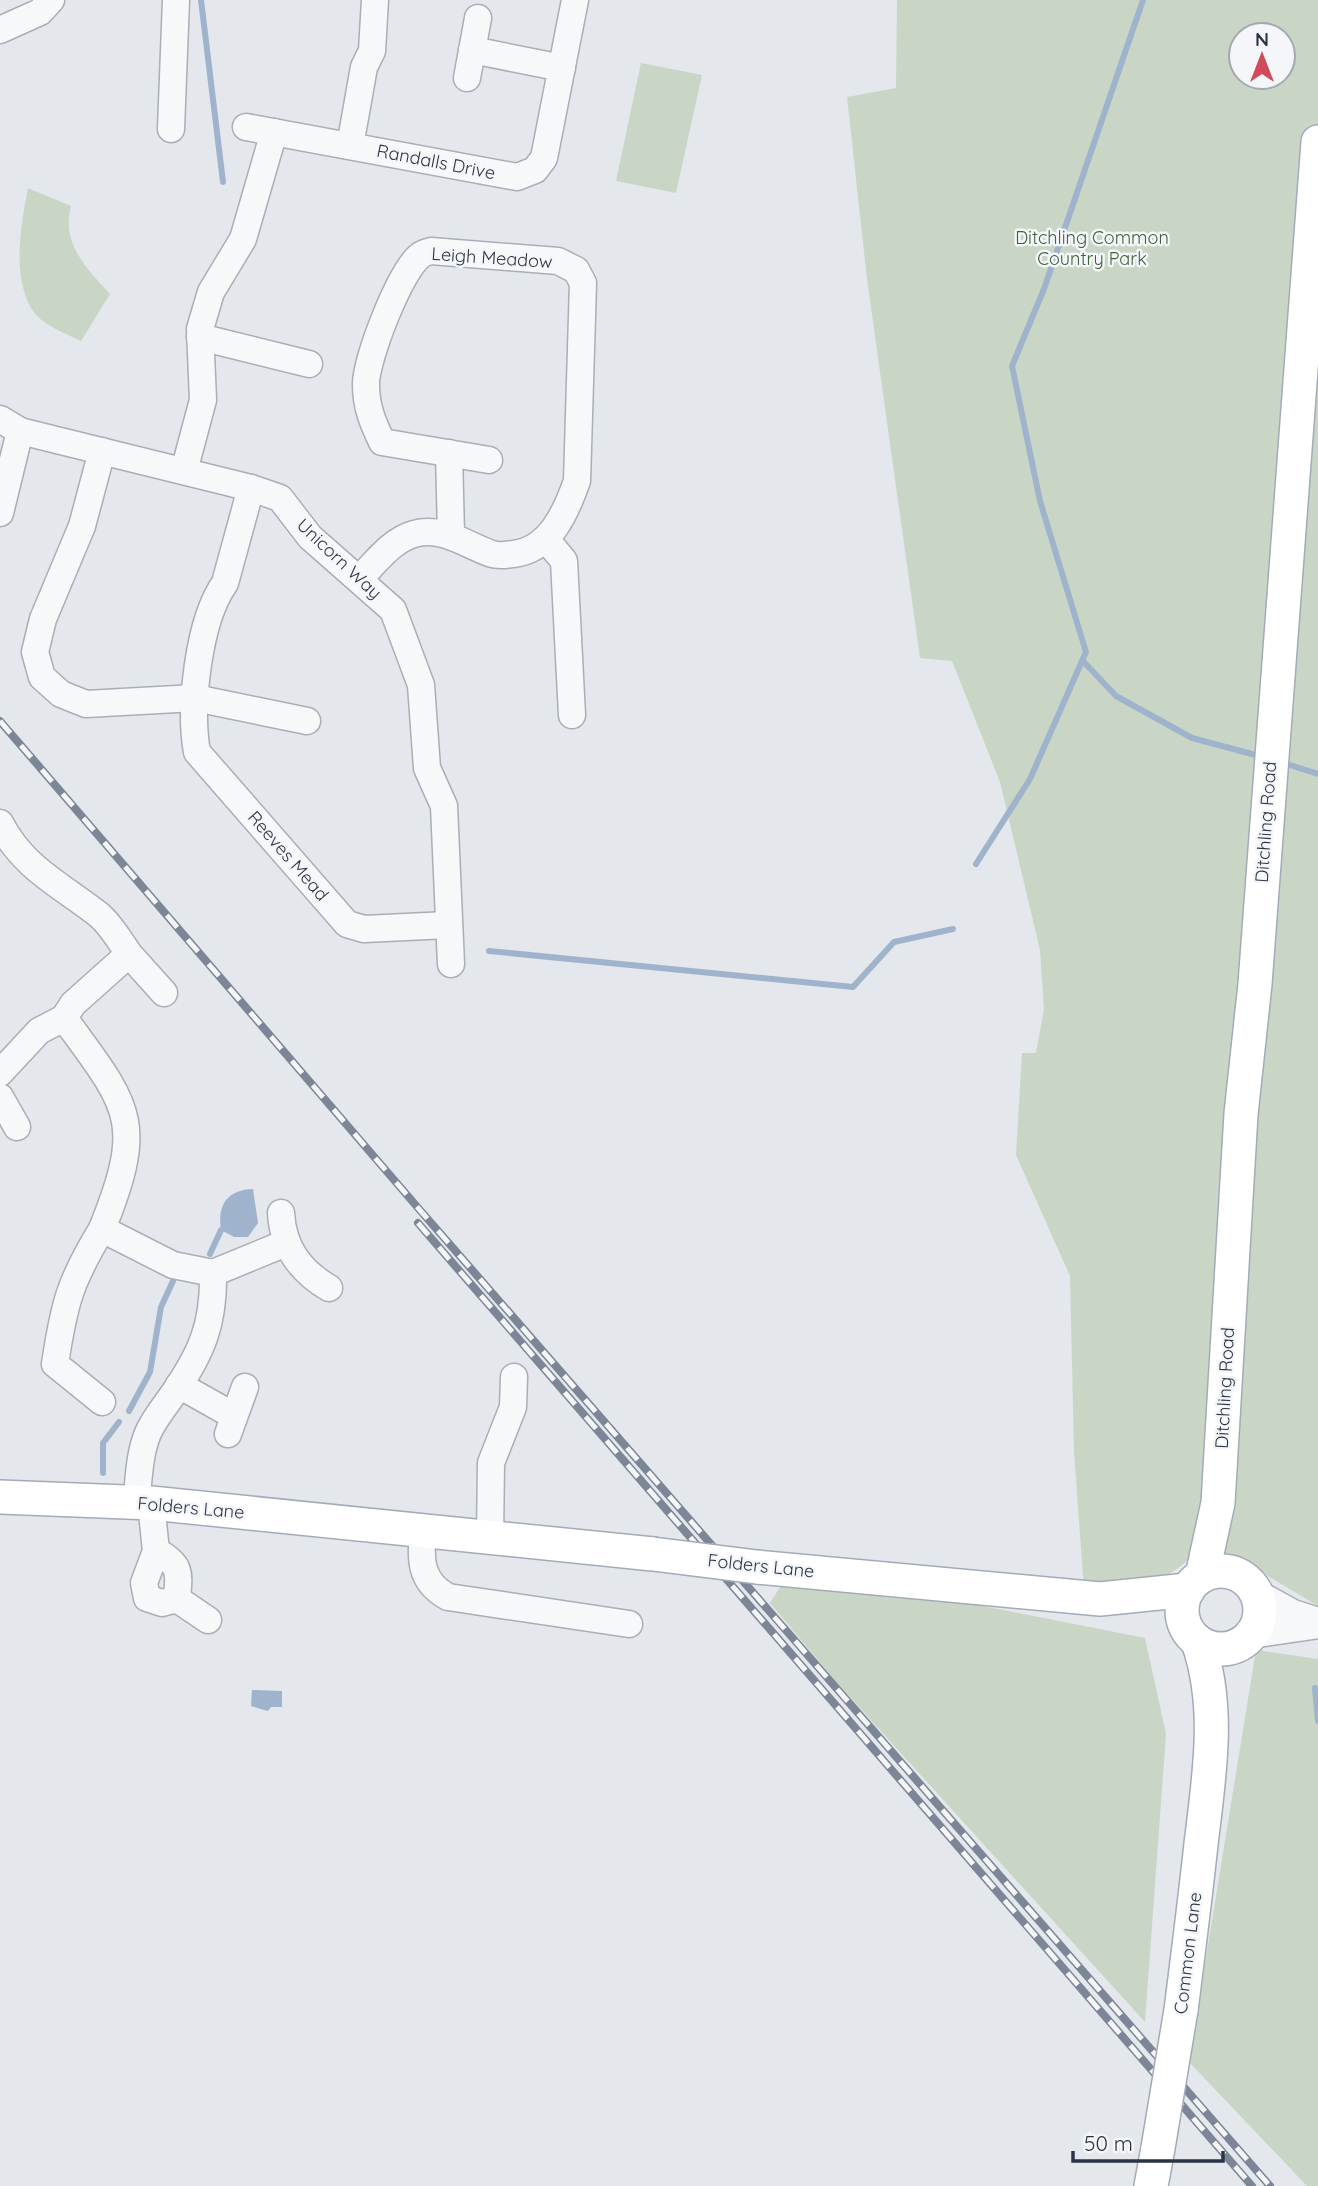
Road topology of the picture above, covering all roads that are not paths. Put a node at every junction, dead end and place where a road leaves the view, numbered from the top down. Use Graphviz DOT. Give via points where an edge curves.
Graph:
graph roads {
  1 [pos="51,0"];
  2 [pos="176,0"];
  3 [pos="375,0"];
  4 [pos="575,0"];
  5 [pos="478,18"];
  6 [pos="0,30"];
  7 [pos="472,50"];
  8 [pos="562,68"];
  9 [pos="467,78"];
  10 [pos="246,127"];
  11 [pos="171,129"];
  12 [pos="274,132"];
  13 [pos="1318,142"];
  14 [pos="350,146"];
  15 [pos="200,337"];
  16 [pos="309,364"];
  17 [pos="10,425"];
  18 [pos="102,451"];
  19 [pos="449,453"];
  20 [pos="489,460"];
  21 [pos="184,471"];
  22 [pos="251,488"];
  23 [pos="0,513"];
  24 [pos="451,534"];
  25 [pos="546,540"];
  26 [pos="360,578"];
  27 [pos="195,698"];
  28 [pos="572,715"];
  29 [pos="307,721"];
  30 [pos="0,823"];
  31 [pos="6,851"];
  32 [pos="448,925"];
  33 [pos="129,954"];
  34 [pos="451,964"];
  35 [pos="164,993"];
  36 [pos="64,1018"];
  37 [pos="0,1073"];
  38 [pos="0,1097"];
  39 [pos="17,1127"];
  40 [pos="281,1213"];
  41 [pos="102,1229"];
  42 [pos="286,1243"];
  43 [pos="213,1273"];
  44 [pos="329,1288"];
  45 [pos="514,1377"];
  46 [pos="179,1385"];
  47 [pos="245,1387"];
  48 [pos="102,1402"];
  49 [pos="0,1497"];
  50 [pos="144,1503"];
  51 [pos="1218,1503"];
  52 [pos="423,1531"];
  53 [pos="490,1538"];
  54 [pos="1195,1583"];
  55 [pos="1252,1588"];
  56 [pos="1100,1599"];
  57 [pos="208,1620"];
  58 [pos="1318,1623"];
  59 [pos="629,1624"];
  60 [pos="1194,1638"];
  61 [pos="1247,1639"];
  62 [pos="1212,1718"];
  63 [pos="1151,2186"];
  1 -- 6 [label="street" via="40,12"];
  2 -- 11 [label="street"];
  3 -- 14 [label="street" via="372,51 364,66"];
  4 -- 8 [label="street, Randalls Drive"];
  5 -- 7 [label="street"];
  7 -- 8 [label="street"];
  7 -- 9 [label="street"];
  8 -- 14 [label="street, Randalls Drive" via="544,158 535,170 517,177"];
  10 -- 12 [label="street, Randalls Drive"];
  12 -- 14 [label="street, Randalls Drive"];
  12 -- 15 [label="street" via="243,239 211,292"];
  13 -- 51 [label="main road, Ditchling Road" via="1255,984 1241,1114"];
  15 -- 16 [label="street"];
  15 -- 21 [label="street" via="203,400"];
  17 -- 18 [label="street, Unicorn Way"];
  17 -- 23 [label="street, Unicorn Way"];
  18 -- 21 [label="street, Unicorn Way"];
  18 -- 27 [label="street" via="82,526 43,619 35,652 37,666 61,694 86,704"];
  19 -- 20 [label="street, Leigh Meadow"];
  19 -- 24 [label="street"];
  19 -- 25 [label="street, Leigh Meadow" via="382,442 368,414 365,383 373,346 406,275 420,255 431,251 558,261 576,270 583,283 577,481 567,510"];
  21 -- 22 [label="street, Unicorn Way"];
  22 -- 26 [label="street, Unicorn Way" via="280,498 310,537"];
  22 -- 27 [label="street, Reeves Mead" via="225,583 216,595"];
  24 -- 25 [label="street" via="495,556 520,553"];
  24 -- 26 [label="street" via="416,533 394,544"];
  25 -- 28 [label="street" via="564,561"];
  26 -- 32 [label="street, Unicorn Way" via="393,610 421,685 427,768 444,806"];
  27 -- 29 [label="street"];
  27 -- 32 [label="street, Reeves Mead" via="192,728 197,752 347,924 365,929"];
  30 -- 31 [label="street"];
  31 -- 33 [label="street" via="101,917"];
  32 -- 34 [label="street, Unicorn Way"];
  33 -- 35 [label="street"];
  33 -- 36 [label="street" via="72,1004"];
  36 -- 37 [label="street" via="39,1031"];
  36 -- 41 [label="street" via="113,1084 127,1124 127,1152"];
  38 -- 39 [label="street"];
  40 -- 42 [label="street"];
  41 -- 43 [label="street" via="173,1265"];
  41 -- 48 [label="street" via="68,1292 55,1364"];
  42 -- 43 [label="street"];
  42 -- 44 [label="street" via="300,1266"];
  43 -- 46 [label="street" via="207,1332"];
  45 -- 53 [label="street" via="513,1407 491,1463"];
  46 -- 47 [label="street" via="231,1425"];
  46 -- 50 [label="street" via="146,1438"];
  49 -- 50 [label="main road, Folders Lane"];
  50 -- 52 [label="main road, Folders Lane"];
  50 -- 57 [label="street" via="156,1551 144,1583 147,1598 162,1603 177,1599"];
  51 -- 54 [label="main road, Ditchling Road"];
  51 -- 55 [label="main road, Ditchling Road"];
  52 -- 53 [label="main road, Folders Lane"];
  52 -- 59 [label="street" via="423,1571 434,1590 448,1597"];
  53 -- 56 [label="main road, Folders Lane, bridge"];
  54 -- 55 [label="main road" via="1223,1572"];
  54 -- 56 [label="main road, Folders Lane"];
  54 -- 60 [label="main road" via="1182,1613"];
  55 -- 58 [label="street"];
  55 -- 61 [label="main road" via="1260,1614"];
  56 -- 60 [label="main road, Folders Lane" via="1159,1617"];
  58 -- 61 [label="street"];
  60 -- 61 [label="main road" via="1220,1650"];
  60 -- 62 [label="main road, Common Lane" via="1208,1669"];
  61 -- 62 [label="main road, Common Lane" via="1225,1672"];
  62 -- 63 [label="main road, Common Lane, bridge" via="1181,2010"];
}
